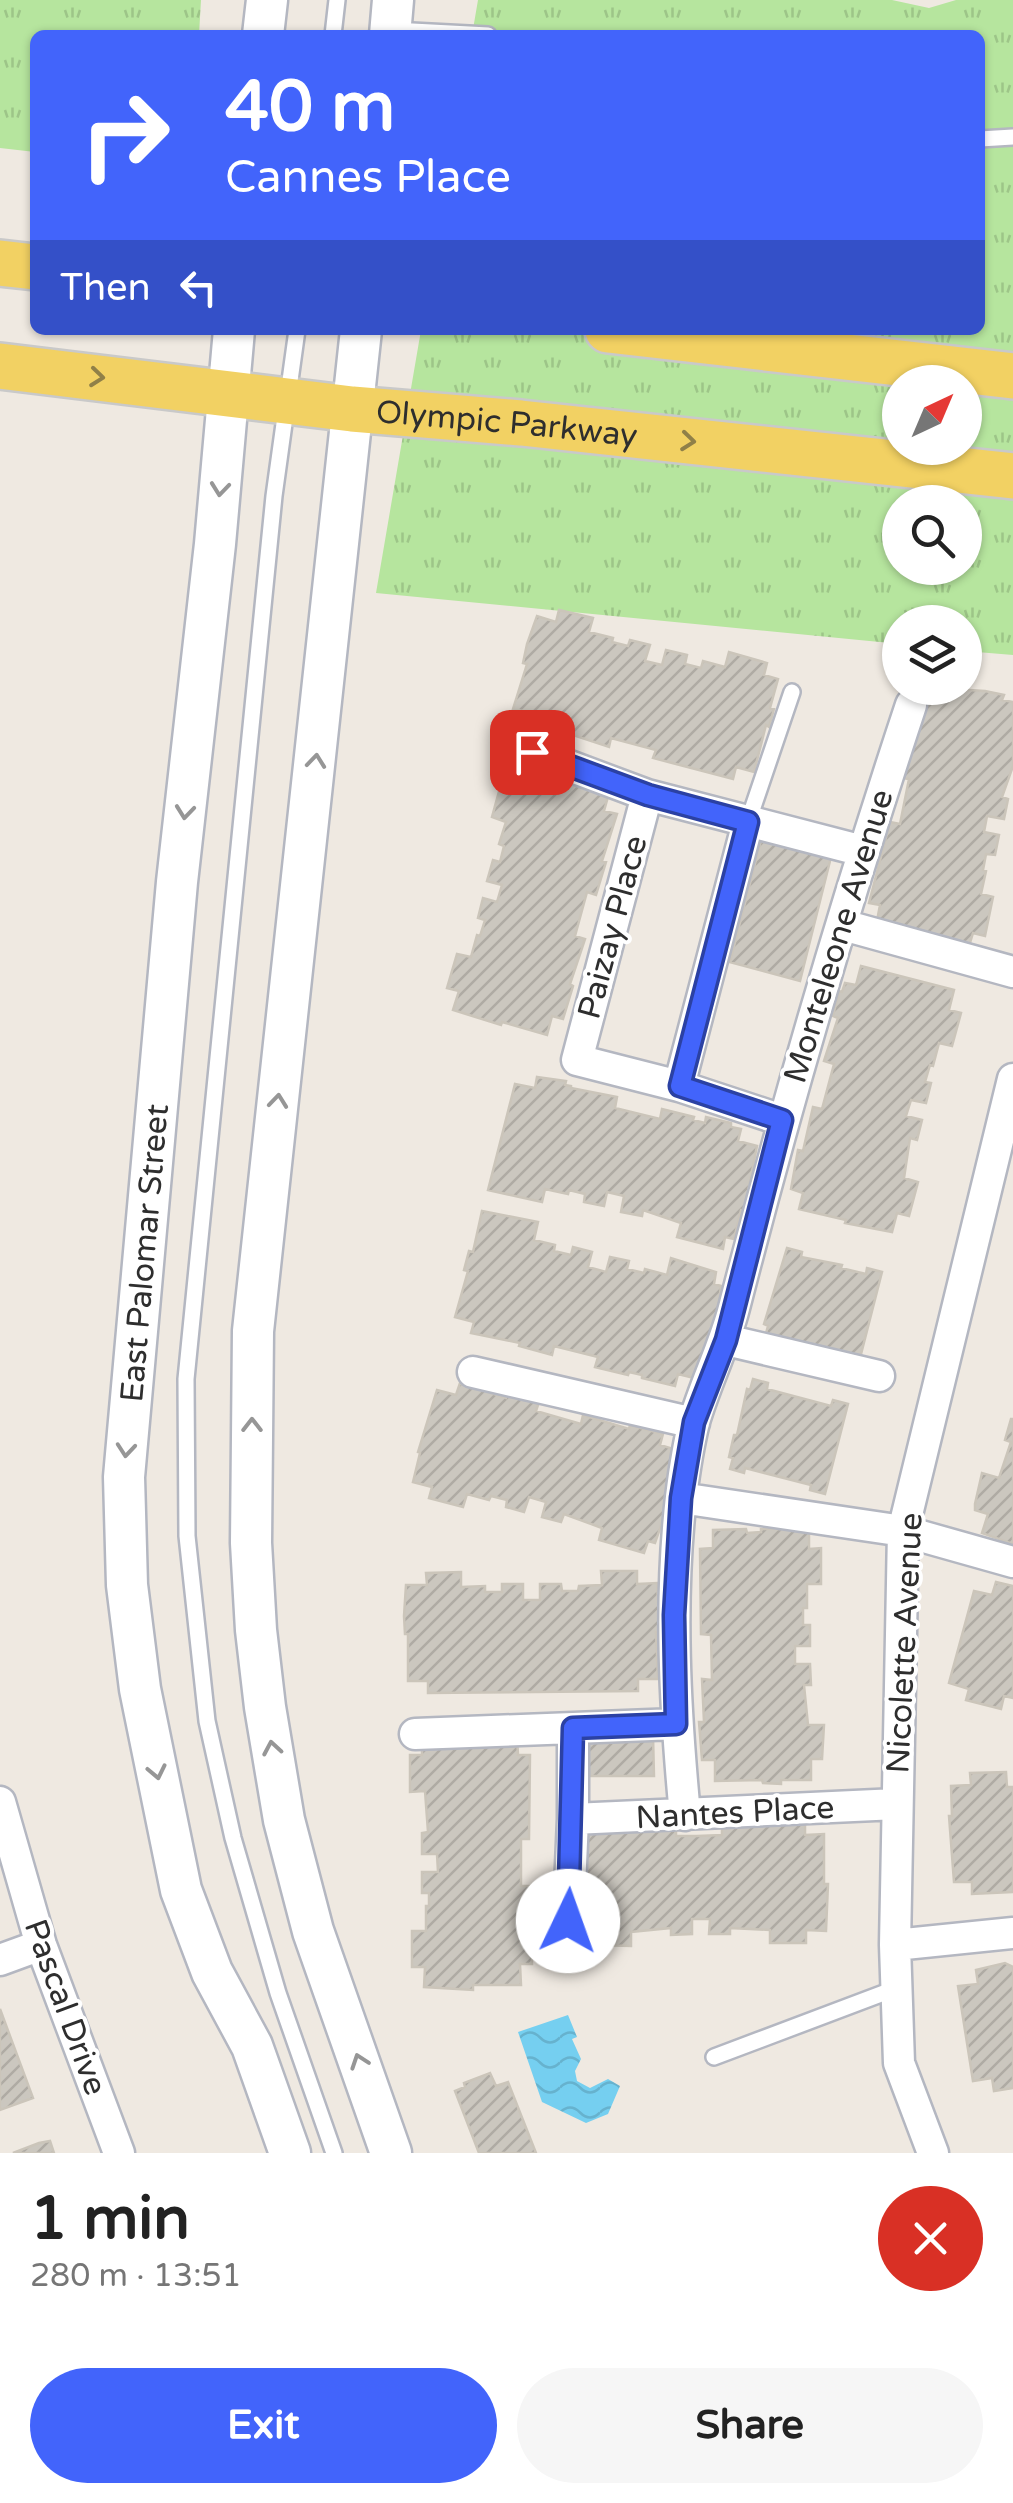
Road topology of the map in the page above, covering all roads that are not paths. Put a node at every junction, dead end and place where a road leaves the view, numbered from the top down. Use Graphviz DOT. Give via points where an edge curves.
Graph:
graph roads {
  1 [pos="267,0"];
  2 [pos="337,0"];
  3 [pos="391,22"];
  4 [pos="264,30"];
  5 [pos="334,30"];
  6 [pos="451,30"];
  7 [pos="1013,137"];
  8 [pos="985,140"];
  9 [pos="0,264"];
  10 [pos="30,267"];
  11 [pos="234,335"];
  12 [pos="296,335"];
  13 [pos="359,335"];
  14 [pos="652,335"];
  15 [pos="0,366"];
  16 [pos="1013,376"];
  17 [pos="230,392"];
  18 [pos="288,400"];
  19 [pos="352,409"];
  20 [pos="1013,476"];
  21 [pos="792,692"];
  22 [pos="910,705"];
  23 [pos="532,752"];
  24 [pos="648,795"];
  25 [pos="748,822"];
  26 [pos="863,851"];
  27 [pos="843,925"];
  28 [pos="1013,972"];
  29 [pos="1013,1079"];
  30 [pos="680,1086"];
  31 [pos="782,1120"];
  32 [pos="726,1340"];
  33 [pos="473,1372"];
  34 [pos="878,1376"];
  35 [pos="694,1422"];
  36 [pos="681,1498"];
  37 [pos="903,1531"];
  38 [pos="1013,1562"];
  39 [pos="676,1724"];
  40 [pos="573,1728"];
  41 [pos="415,1734"];
  42 [pos="0,1802"];
  43 [pos="896,1804"];
  44 [pos="685,1815"];
  45 [pos="573,1819"];
  46 [pos="1013,1934"];
  47 [pos="41,1944"];
  48 [pos="895,1945"];
  49 [pos="567,1955"];
  50 [pos="0,1960"];
  51 [pos="896,1988"];
  52 [pos="714,2057"];
  53 [pos="119,2153"];
  54 [pos="290,2153"];
  55 [pos="334,2153"];
  56 [pos="390,2153"];
  57 [pos="933,2153"];
  1 -- 4 [label="street"];
  2 -- 5 [label="lane"];
  3 -- 6 [label="lane"];
  7 -- 8 [label="lane"];
  9 -- 10 [label="main road"];
  11 -- 17 [label="street, East Palomar Street"];
  12 -- 18 [label="lane"];
  13 -- 19 [label="street"];
  14 -- 16 [label="main road"];
  15 -- 17 [label="main road, Olympic Parkway, one-way"];
  17 -- 18 [label="main road, Olympic Parkway"];
  17 -- 54 [label="street, East Palomar Street, one-way" via="175,902 124,1477 127,1567 140,1689 181,1890 212,1972 252,2046"];
  18 -- 19 [label="main road, Olympic Parkway"];
  18 -- 55 [label="lane" via="186,1379 187,1536 207,1721 233,1838"];
  19 -- 20 [label="main road, Olympic Parkway, one-way"];
  56 -- 19 [label="street, one-way" via="314,1931 284,1820 265,1708 251,1543 253,1332"];
  21 -- 25 [label="lane"];
  22 -- 26 [label="street, Monteleone Avenue"];
  23 -- 24 [label="street"];
  24 -- 25 [label="street"];
  24 -- 30 [label="street, Paizay Place" via="577,1060"];
  25 -- 26 [label="street"];
  25 -- 30 [label="street"];
  26 -- 27 [label="street, Monteleone Avenue"];
  27 -- 28 [label="street"];
  27 -- 31 [label="street, Monteleone Avenue"];
  29 -- 37 [label="street, Nicolette Avenue"];
  30 -- 31 [label="street"];
  31 -- 32 [label="street, Monteleone Avenue"];
  32 -- 34 [label="street"];
  32 -- 35 [label="street, Monteleone Avenue"];
  33 -- 35 [label="street"];
  35 -- 36 [label="street, Monteleone Avenue"];
  36 -- 37 [label="street"];
  36 -- 39 [label="street, Monteleone Avenue"];
  37 -- 38 [label="street"];
  37 -- 43 [label="street, Nicolette Avenue"];
  39 -- 40 [label="street"];
  39 -- 44 [label="street, Monteleone Avenue"];
  40 -- 41 [label="street"];
  40 -- 45 [label="street"];
  42 -- 47 [label="street, Pascal Drive"];
  43 -- 44 [label="street, Nantes Place"];
  43 -- 48 [label="street, Nicolette Avenue"];
  44 -- 45 [label="street, Nantes Place"];
  45 -- 49 [label="street"];
  46 -- 48 [label="street"];
  47 -- 50 [label="street"];
  47 -- 53 [label="street, Pascal Drive"];
  48 -- 51 [label="street, Nicolette Avenue"];
  51 -- 52 [label="lane"];
  51 -- 57 [label="street, Nicolette Avenue" via="899,2063"];
}
